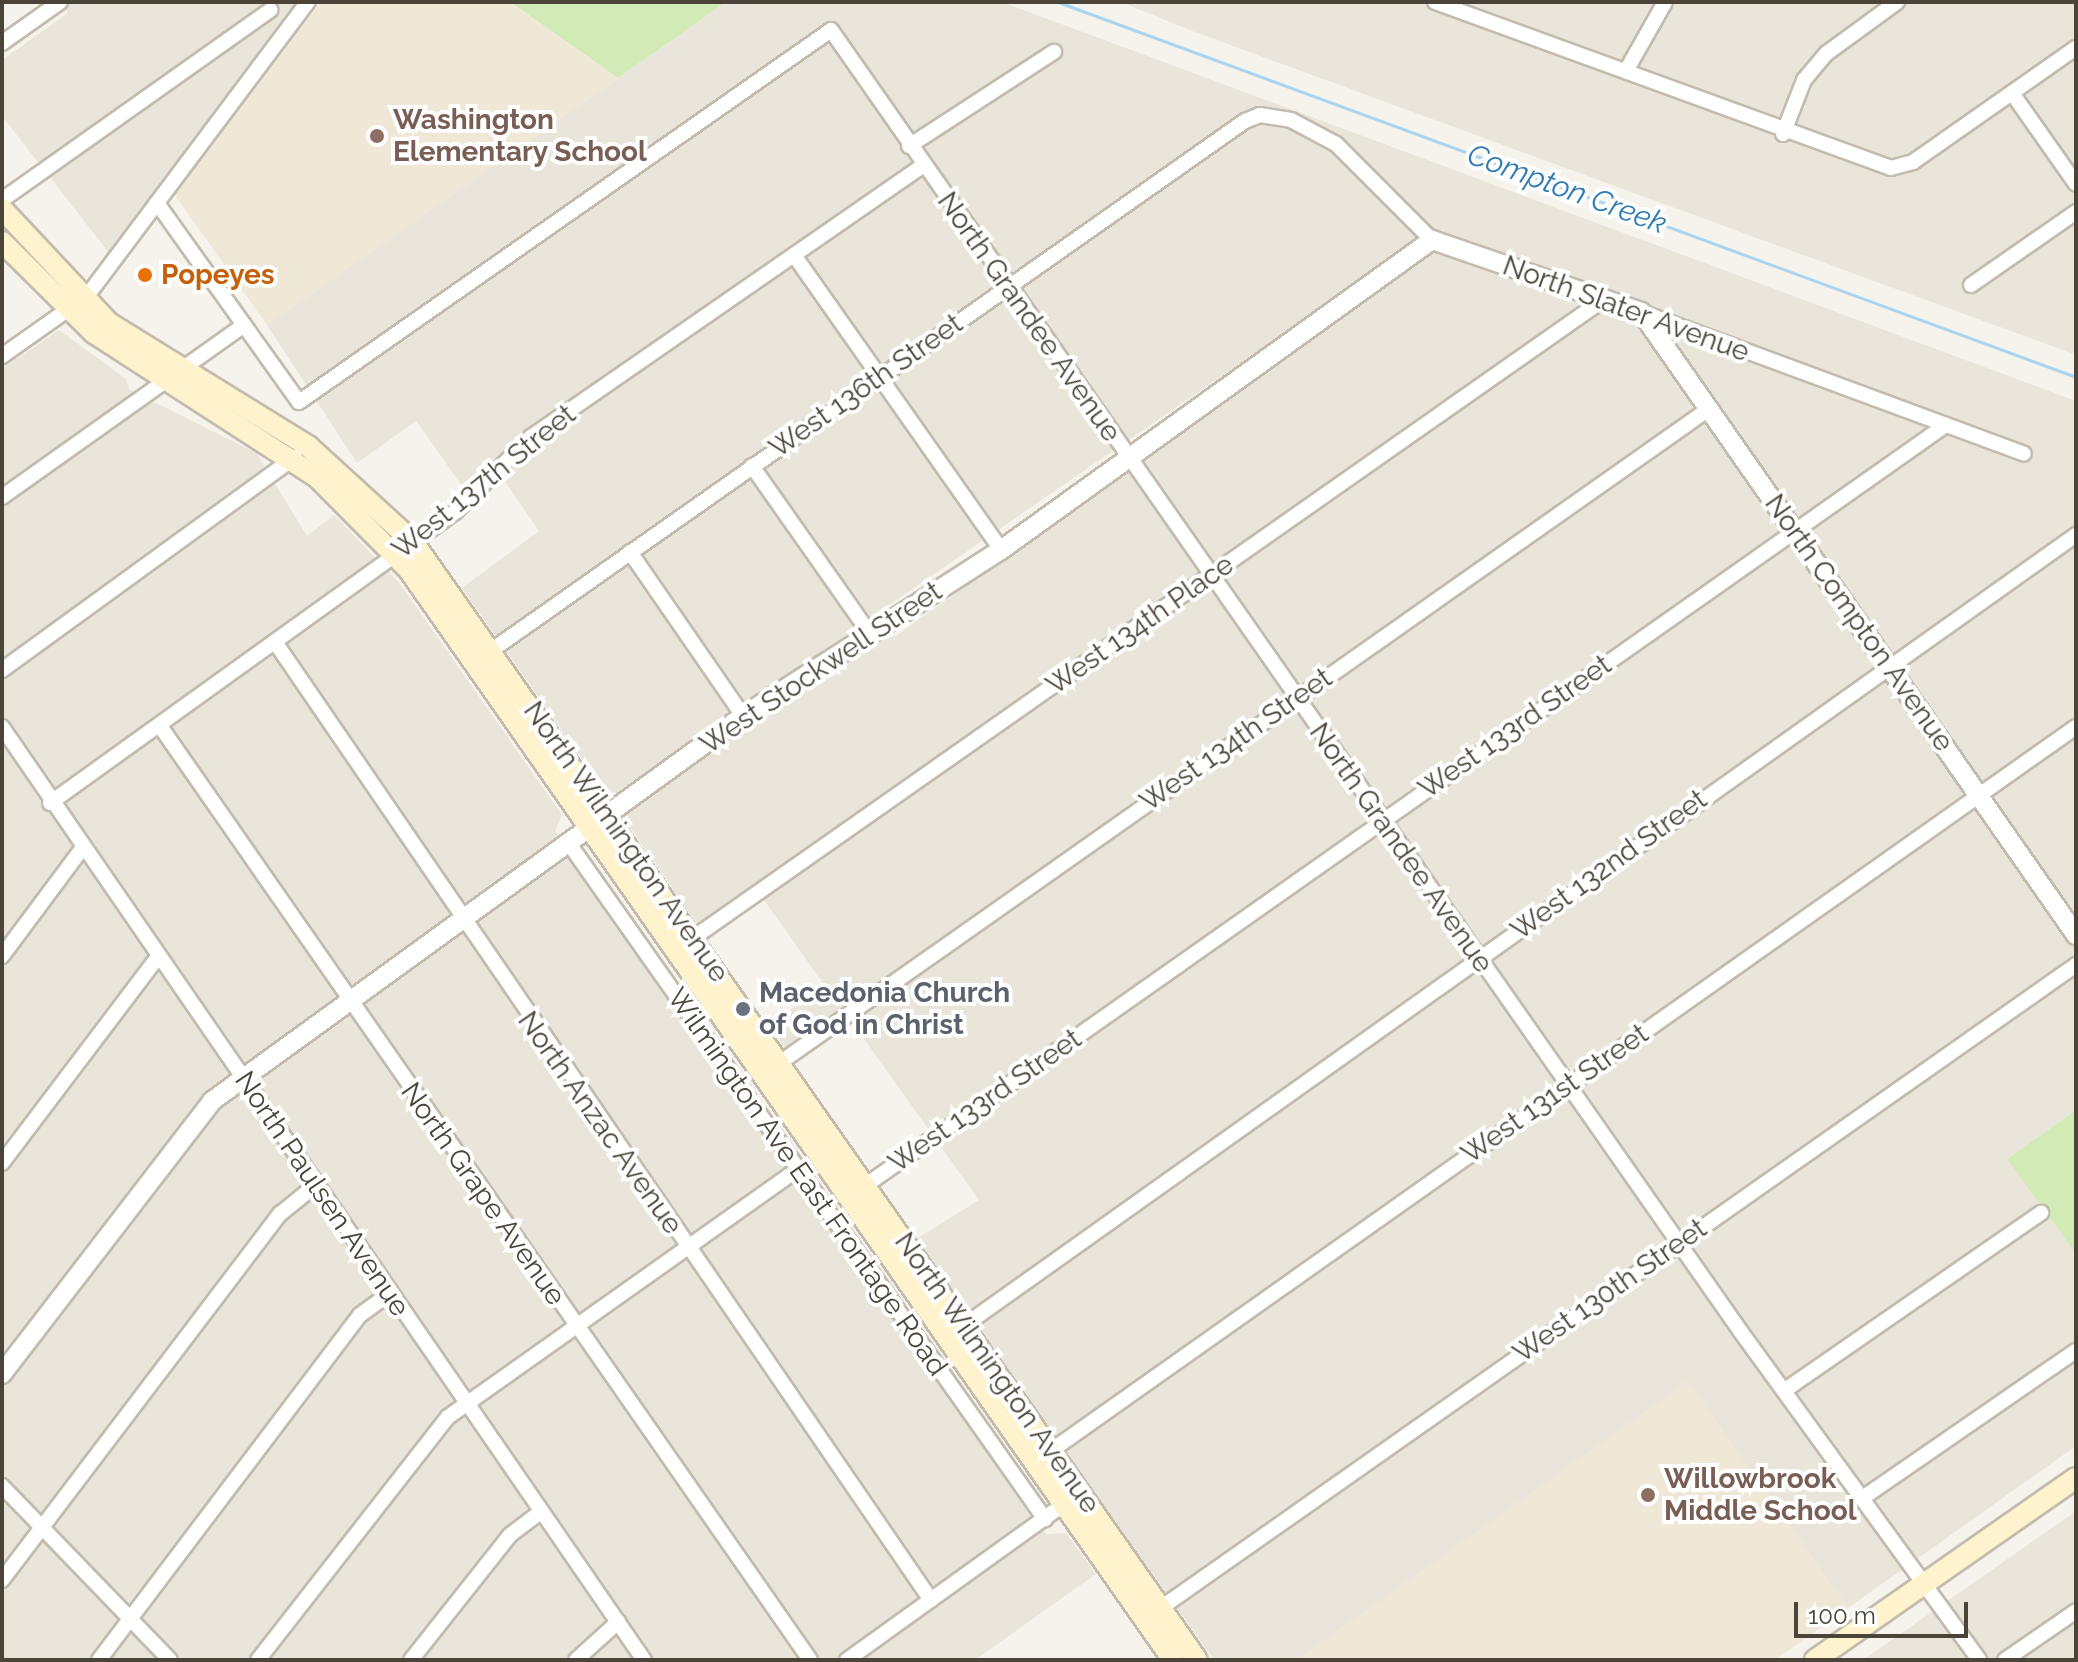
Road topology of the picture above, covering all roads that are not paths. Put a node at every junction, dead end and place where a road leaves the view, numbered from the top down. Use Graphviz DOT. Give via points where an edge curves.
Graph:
graph roads {
  1 [pos="60,2"];
  2 [pos="308,2"];
  3 [pos="1435,2"];
  4 [pos="1665,2"];
  5 [pos="1897,2"];
  6 [pos="267,6"];
  7 [pos="1473,8"];
  8 [pos="289,27"];
  9 [pos="2,43"];
  10 [pos="2076,48"];
  11 [pos="1054,52"];
  12 [pos="1626,71"];
  13 [pos="2012,93"];
  14 [pos="1260,115"];
  15 [pos="1783,134"];
  16 [pos="909,146"];
  17 [pos="922,166"];
  18 [pos="2076,184"];
  19 [pos="2,200"];
  20 [pos="157,203"];
  21 [pos="2,209"];
  22 [pos="2076,212"];
  23 [pos="1432,240"];
  24 [pos="2,242"];
  25 [pos="794,255"];
  26 [pos="1971,285"];
  27 [pos="1008,288"];
  28 [pos="1603,300"];
  29 [pos="75,305"];
  30 [pos="1641,312"];
  31 [pos="244,325"];
  32 [pos="2,356"];
  33 [pos="184,371"];
  34 [pos="881,377"];
  35 [pos="163,382"];
  36 [pos="1710,408"];
  37 [pos="1946,425"];
  38 [pos="300,453"];
  39 [pos="2024,454"];
  40 [pos="1129,460"];
  41 [pos="752,466"];
  42 [pos="2,497"];
  43 [pos="1795,530"];
  44 [pos="2076,535"];
  45 [pos="413,542"];
  46 [pos="1001,550"];
  47 [pos="630,552"];
  48 [pos="396,555"];
  49 [pos="1210,576"];
  50 [pos="868,631"];
  51 [pos="275,642"];
  52 [pos="483,656"];
  53 [pos="1889,665"];
  54 [pos="2,670"];
  55 [pos="1296,699"];
  56 [pos="743,716"];
  57 [pos="160,726"];
  58 [pos="2,727"];
  59 [pos="2076,727"];
  60 [pos="6,745"];
  61 [pos="1979,796"];
  62 [pos="50,803"];
  63 [pos="1383,820"];
  64 [pos="599,822"];
  65 [pos="570,845"];
  66 [pos="81,850"];
  67 [pos="461,922"];
  68 [pos="2076,935"];
  69 [pos="684,944"];
  70 [pos="2,956"];
  71 [pos="158,957"];
  72 [pos="1479,958"];
  73 [pos="2076,965"];
  74 [pos="349,1002"];
  75 [pos="772,1068"];
  76 [pos="244,1078"];
  77 [pos="1569,1085"];
  78 [pos="2,1163"];
  79 [pos="797,1170"];
  80 [pos="317,1184"];
  81 [pos="858,1191"];
  82 [pos="2041,1213"];
  83 [pos="1679,1242"];
  84 [pos="686,1247"];
  85 [pos="390,1293"];
  86 [pos="575,1326"];
  87 [pos="956,1332"];
  88 [pos="2076,1351"];
  89 [pos="2,1374"];
  90 [pos="1788,1388"];
  91 [pos="466,1403"];
  92 [pos="1042,1456"];
  93 [pos="2076,1478"];
  94 [pos="2,1486"];
  95 [pos="1864,1497"];
  96 [pos="1072,1498"];
  97 [pos="540,1512"];
  98 [pos="1045,1519"];
  99 [pos="43,1528"];
  100 [pos="2,1580"];
  101 [pos="1925,1584"];
  102 [pos="931,1600"];
  103 [pos="2076,1611"];
  104 [pos="1153,1614"];
  105 [pos="132,1618"];
  106 [pos="618,1622"];
  107 [pos="99,1660"];
  108 [pos="170,1660"];
  109 [pos="258,1660"];
  110 [pos="411,1660"];
  111 [pos="576,1660"];
  112 [pos="644,1660"];
  113 [pos="810,1660"];
  114 [pos="847,1660"];
  115 [pos="1173,1660"];
  116 [pos="1197,1660"];
  117 [pos="1815,1660"];
  118 [pos="1979,1660"];
  119 [pos="2005,1660"];
  1 -- 9 [label="street"];
  2 -- 8 [label="street"];
  3 -- 7 [label="street"];
  4 -- 12 [label="street"];
  5 -- 15 [label="street" via="1827,53 1804,80"];
  6 -- 8 [label="street"];
  6 -- 19 [label="street"];
  7 -- 12 [label="street"];
  8 -- 20 [label="street"];
  10 -- 13 [label="street"];
  11 -- 16 [label="street"];
  12 -- 15 [label="street"];
  13 -- 15 [label="street" via="1913,162 1891,168"];
  13 -- 18 [label="street"];
  14 -- 23 [label="street, North Slater Avenue" via="1291,120 1336,144"];
  14 -- 27 [label="street, West 136th Street"];
  16 -- 17 [label="street, North Grandee Avenue"];
  16 -- 31 [label="street, North Grandee Avenue" via="831,30 299,402"];
  17 -- 25 [label="street, West 137th Street"];
  17 -- 27 [label="street, North Grandee Avenue"];
  20 -- 29 [label="street"];
  20 -- 31 [label="street"];
  21 -- 29 [label="main road, North Wilmington Avenue"];
  22 -- 26 [label="street"];
  23 -- 28 [label="street, North Slater Avenue"];
  23 -- 40 [label="street, West Stockwell Street"];
  24 -- 29 [label="main road, North Wilmington Avenue"];
  25 -- 34 [label="street"];
  25 -- 45 [label="street, West 137th Street" via="531,437"];
  27 -- 34 [label="street, West 136th Street"];
  27 -- 40 [label="street, North Grandee Avenue"];
  28 -- 30 [label="street, North Slater Avenue"];
  28 -- 49 [label="street, West 134th Place"];
  29 -- 32 [label="street"];
  29 -- 33 [label="main road, North Wilmington Avenue"];
  29 -- 35 [label="main road, North Wilmington Avenue"];
  30 -- 36 [label="street, North Compton Avenue"];
  30 -- 37 [label="street, North Slater Avenue"];
  31 -- 33 [label="street"];
  33 -- 35 [label="street"];
  33 -- 38 [label="main road, North Wilmington Avenue"];
  34 -- 41 [label="street, West 136th Street"];
  34 -- 46 [label="street"];
  35 -- 38 [label="main road, North Wilmington Avenue"];
  35 -- 42 [label="street"];
  36 -- 43 [label="street, North Compton Avenue"];
  36 -- 55 [label="street, West 134th Street"];
  37 -- 39 [label="street, North Slater Avenue"];
  37 -- 43 [label="street, West 133rd Street"];
  38 -- 45 [label="main road, North Wilmington Avenue"];
  38 -- 48 [label="main road, North Wilmington Avenue"];
  38 -- 54 [label="street"];
  40 -- 46 [label="street, West Stockwell Street"];
  40 -- 49 [label="street, North Grandee Avenue"];
  41 -- 47 [label="street, West 136th Street"];
  41 -- 50 [label="street"];
  43 -- 53 [label="street, North Compton Avenue"];
  43 -- 63 [label="street, West 133rd Street"];
  44 -- 53 [label="street, West 132nd Street"];
  45 -- 48 [label="street, West 137th Street"];
  45 -- 52 [label="main road, North Wilmington Avenue"];
  46 -- 50 [label="street, West Stockwell Street"];
  47 -- 52 [label="street, West 136th Street"];
  47 -- 56 [label="street"];
  48 -- 51 [label="street, West 137th Street"];
  48 -- 52 [label="main road, North Wilmington Avenue"];
  49 -- 55 [label="street, North Grandee Avenue"];
  49 -- 69 [label="street, West 134th Place"];
  50 -- 56 [label="street, West Stockwell Street"];
  51 -- 57 [label="street, West 137th Street"];
  51 -- 67 [label="street, North Anzac Avenue"];
  52 -- 64 [label="main road, North Wilmington Avenue"];
  53 -- 61 [label="street, North Compton Avenue"];
  53 -- 72 [label="street, West 132nd Street"];
  55 -- 63 [label="street, North Grandee Avenue"];
  55 -- 75 [label="street, West 134th Street"];
  56 -- 64 [label="street, West Stockwell Street"];
  57 -- 62 [label="street, West 137th Street"];
  57 -- 74 [label="street, North Grape Avenue"];
  58 -- 60 [label="street, North Paulsen Avenue"];
  59 -- 61 [label="street, West 131st Street"];
  60 -- 62 [label="street, North Paulsen Avenue"];
  61 -- 68 [label="street, North Compton Avenue"];
  61 -- 77 [label="street, West 131st Street"];
  62 -- 66 [label="street, North Paulsen Avenue"];
  63 -- 72 [label="street, North Grandee Avenue"];
  63 -- 81 [label="street, West 133rd Street"];
  64 -- 65 [label="street, West Stockwell Street"];
  64 -- 69 [label="main road, North Wilmington Avenue"];
  65 -- 67 [label="street, West Stockwell Street"];
  65 -- 79 [label="street, Wilmington Ave East Frontage Road"];
  66 -- 70 [label="street"];
  66 -- 71 [label="street, North Paulsen Avenue"];
  67 -- 74 [label="street, West Stockwell Street"];
  67 -- 84 [label="street, North Anzac Avenue"];
  69 -- 75 [label="main road, North Wilmington Avenue"];
  71 -- 76 [label="street, North Paulsen Avenue"];
  71 -- 78 [label="street"];
  72 -- 77 [label="street, North Grandee Avenue"];
  72 -- 87 [label="street, West 132nd Street"];
  73 -- 83 [label="street, West 130th Street"];
  74 -- 76 [label="street, West Stockwell Street"];
  74 -- 86 [label="street, North Grape Avenue"];
  75 -- 81 [label="main road, North Wilmington Avenue"];
  76 -- 80 [label="street, North Paulsen Avenue"];
  76 -- 89 [label="street, West Stockwell Street" via="212,1101"];
  77 -- 83 [label="street, North Grandee Avenue"];
  77 -- 92 [label="street, West 131st Street"];
  79 -- 84 [label="street"];
  79 -- 98 [label="street, Wilmington Ave East Frontage Road"];
  80 -- 85 [label="street, North Paulsen Avenue"];
  80 -- 99 [label="street" via="280,1214"];
  81 -- 87 [label="main road, North Wilmington Avenue"];
  82 -- 90 [label="street"];
  83 -- 90 [label="street, North Grandee Avenue"];
  83 -- 104 [label="street, West 130th Street"];
  84 -- 86 [label="street"];
  84 -- 102 [label="street, North Anzac Avenue"];
  85 -- 91 [label="street, North Paulsen Avenue"];
  85 -- 105 [label="street" via="360,1315"];
  86 -- 91 [label="street"];
  86 -- 113 [label="street, North Grape Avenue"];
  87 -- 92 [label="main road, North Wilmington Avenue"];
  88 -- 95 [label="street"];
  90 -- 95 [label="street, North Grandee Avenue"];
  91 -- 97 [label="street, North Paulsen Avenue"];
  91 -- 109 [label="street" via="436,1430"];
  92 -- 96 [label="main road, North Wilmington Avenue"];
  93 -- 101 [label="main road"];
  94 -- 99 [label="street"];
  95 -- 101 [label="street, North Grandee Avenue"];
  96 -- 98 [label="street"];
  96 -- 104 [label="main road, North Wilmington Avenue"];
  97 -- 106 [label="street, North Paulsen Avenue"];
  97 -- 110 [label="street" via="510,1535"];
  98 -- 102 [label="street"];
  99 -- 100 [label="street"];
  99 -- 105 [label="street"];
  101 -- 117 [label="main road"];
  101 -- 118 [label="street, North Grandee Avenue"];
  102 -- 114 [label="street"];
  103 -- 119 [label="street"];
  104 -- 115 [label="main road, North Wilmington Avenue"];
  104 -- 116 [label="main road, North Wilmington Avenue"];
  105 -- 107 [label="street"];
  105 -- 108 [label="street"];
  106 -- 111 [label="street"];
  106 -- 112 [label="street, North Paulsen Avenue"];
}
